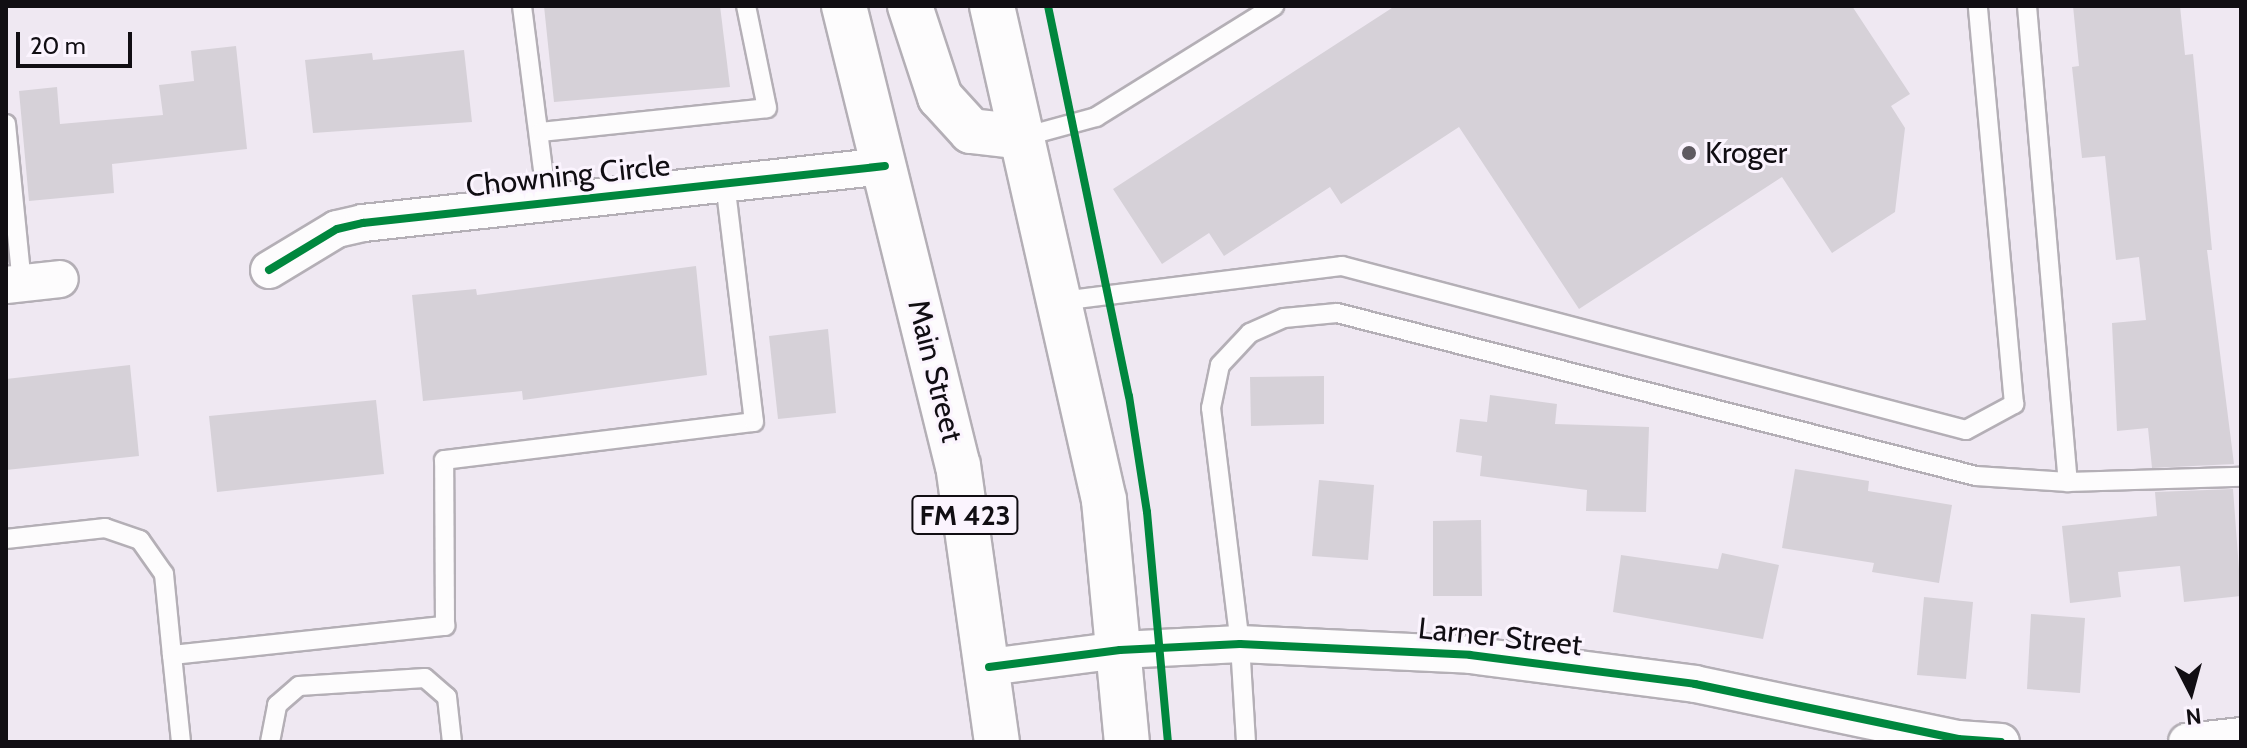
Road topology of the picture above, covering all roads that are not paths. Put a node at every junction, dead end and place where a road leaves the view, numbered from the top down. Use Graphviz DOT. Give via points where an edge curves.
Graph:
graph roads {
  1 [pos="522,6"];
  2 [pos="746,6"];
  3 [pos="844,6"];
  4 [pos="910,6"];
  5 [pos="992,6"];
  6 [pos="1274,6"];
  7 [pos="1978,6"];
  8 [pos="2027,6"];
  9 [pos="6,124"];
  10 [pos="540,132"];
  11 [pos="1023,137"];
  12 [pos="885,166"];
  13 [pos="725,184"];
  14 [pos="547,202"];
  15 [pos="269,270"];
  16 [pos="60,279"];
  17 [pos="14,284"];
  18 [pos="1061,301"];
  19 [pos="2241,477"];
  20 [pos="2068,482"];
  21 [pos="6,539"];
  22 [pos="1240,644"];
  23 [pos="1120,650"];
  24 [pos="172,655"];
  25 [pos="989,667"];
  26 [pos="2241,736"];
  27 [pos="181,742"];
  28 [pos="270,742"];
  29 [pos="452,742"];
  30 [pos="997,742"];
  31 [pos="1127,742"];
  32 [pos="1246,742"];
  33 [pos="2001,742"];
  34 [pos="2187,742"];
  1 -- 10 [label="lane"];
  2 -- 10 [label="lane" via="767,108"];
  3 -- 12 [label="main road, Main Street / FM 423"];
  4 -- 11 [label="main road" via="940,97 971,131"];
  5 -- 11 [label="main road"];
  6 -- 11 [label="lane" via="1096,117"];
  7 -- 18 [label="lane" via="2014,404 1966,430 1342,266"];
  8 -- 20 [label="lane"];
  9 -- 17 [label="lane"];
  10 -- 14 [label="lane"];
  11 -- 18 [label="main road"];
  12 -- 13 [label="street, Chowning Circle"];
  12 -- 25 [label="main road, Main Street / FM 423" via="958,465"];
  13 -- 14 [label="street, Chowning Circle"];
  13 -- 24 [label="lane" via="754,422 444,460 445,626"];
  14 -- 15 [label="street, Chowning Circle" via="337,229"];
  16 -- 17 [label="street"];
  18 -- 23 [label="main road" via="1104,500"];
  19 -- 20 [label="lane"];
  20 -- 22 [label="lane" via="1976,476 1337,313 1284,318 1250,333 1220,365 1211,408"];
  21 -- 24 [label="lane" via="105,528 140,540 164,574"];
  22 -- 23 [label="street, Larner Street"];
  22 -- 32 [label="lane"];
  22 -- 33 [label="street, Larner Street" via="1470,655 1695,684 1958,739"];
  23 -- 25 [label="street, Larner Street"];
  23 -- 31 [label="main road"];
  24 -- 27 [label="lane"];
  25 -- 30 [label="main road, Main Street / FM 423"];
  26 -- 34 [label="street"];
  28 -- 29 [label="lane" via="277,705 299,686 425,678 447,697"];
}
